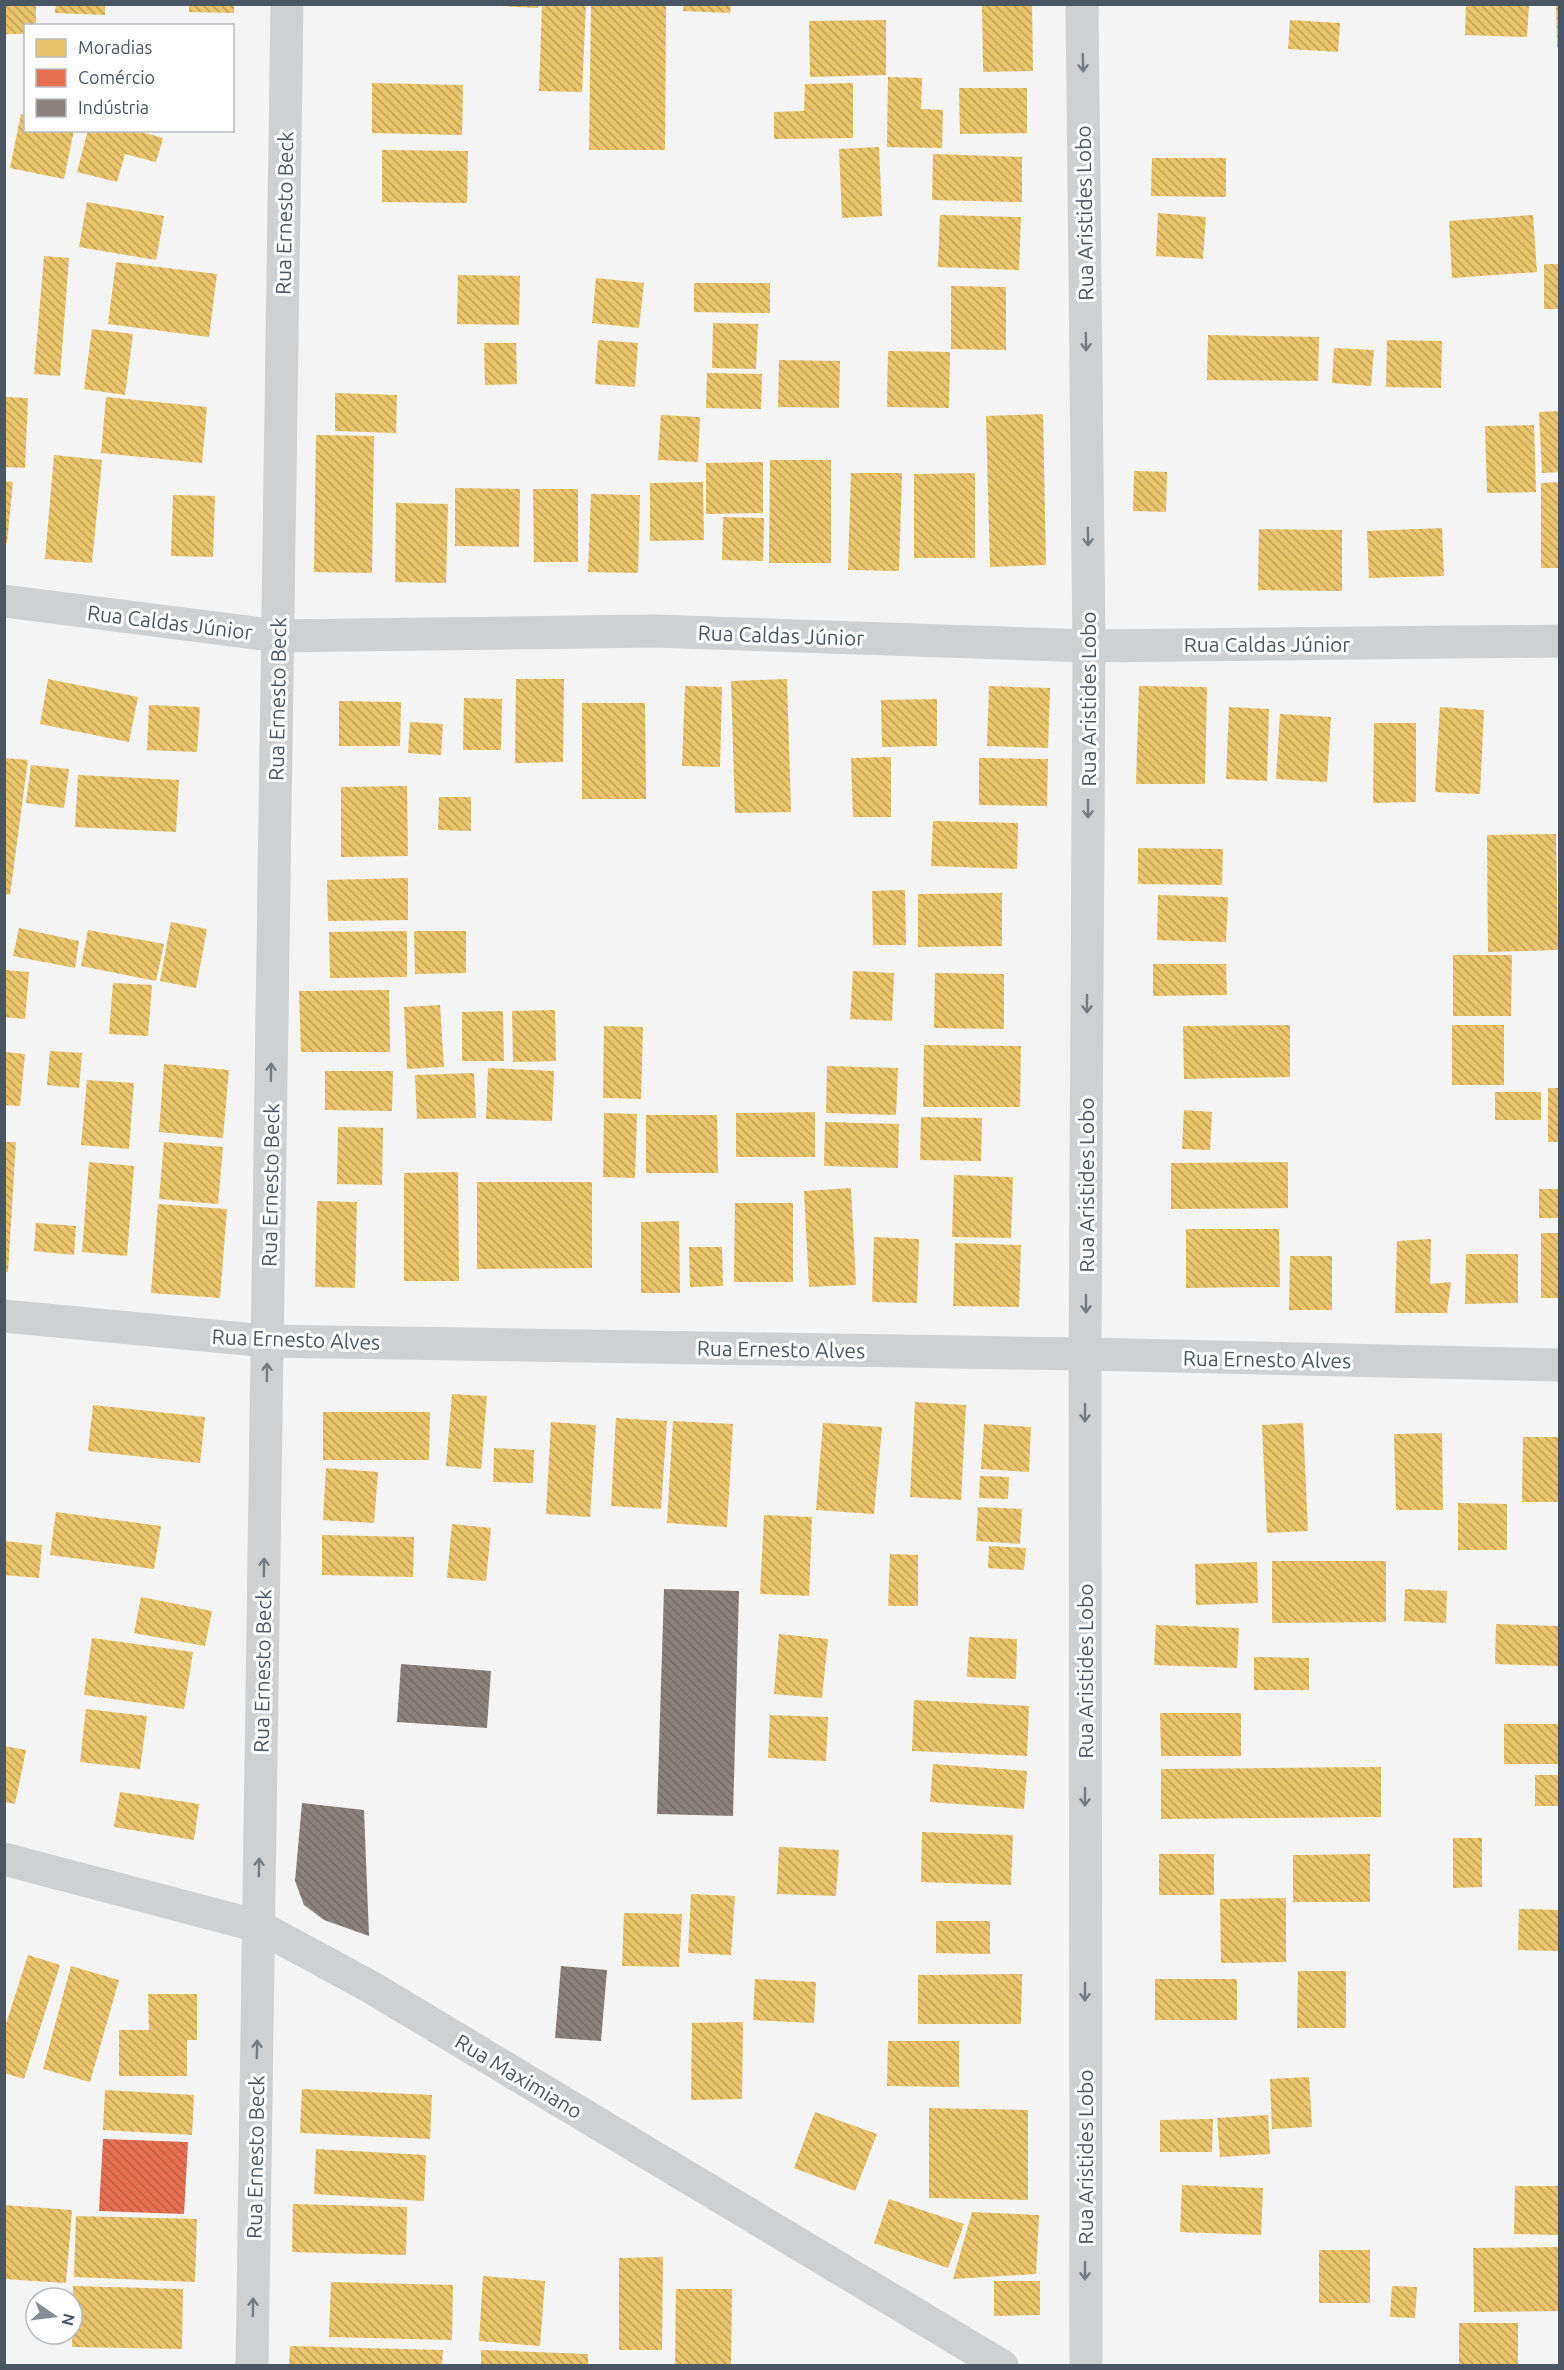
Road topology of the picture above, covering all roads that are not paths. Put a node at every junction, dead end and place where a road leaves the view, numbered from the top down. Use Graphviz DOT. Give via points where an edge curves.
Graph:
graph roads {
  1 [pos="287,4"];
  2 [pos="1082,4"];
  3 [pos="4,601"];
  4 [pos="278,636"];
  5 [pos="1560,641"];
  6 [pos="1089,646"];
  7 [pos="4,1316"];
  8 [pos="267,1341"];
  9 [pos="1085,1354"];
  10 [pos="1560,1365"];
  11 [pos="4,1859"];
  12 [pos="258,1926"];
  13 [pos="252,2366"];
  14 [pos="1002,2366"];
  15 [pos="1086,2366"];
  1 -- 4 [label="street, Rua Ernesto Beck"];
  2 -- 6 [label="street, Rua Aristides Lobo, one-way"];
  3 -- 4 [label="street, Rua Caldas Júnior"];
  4 -- 6 [label="street, Rua Caldas Júnior" via="654,631"];
  8 -- 4 [label="street, Rua Ernesto Beck, one-way"];
  5 -- 6 [label="street, Rua Caldas Júnior"];
  6 -- 9 [label="street, Rua Aristides Lobo, one-way"];
  7 -- 8 [label="street, Rua Ernesto Alves"];
  8 -- 9 [label="street, Rua Ernesto Alves"];
  12 -- 8 [label="street, Rua Ernesto Beck, one-way"];
  9 -- 10 [label="street, Rua Ernesto Alves"];
  9 -- 15 [label="street, Rua Aristides Lobo, one-way"];
  11 -- 12 [label="street, Rua Maximiano"];
  13 -- 12 [label="street, Rua Ernesto Beck, one-way"];
  12 -- 14 [label="street, Rua Maximiano" via="369,1986"];
}
